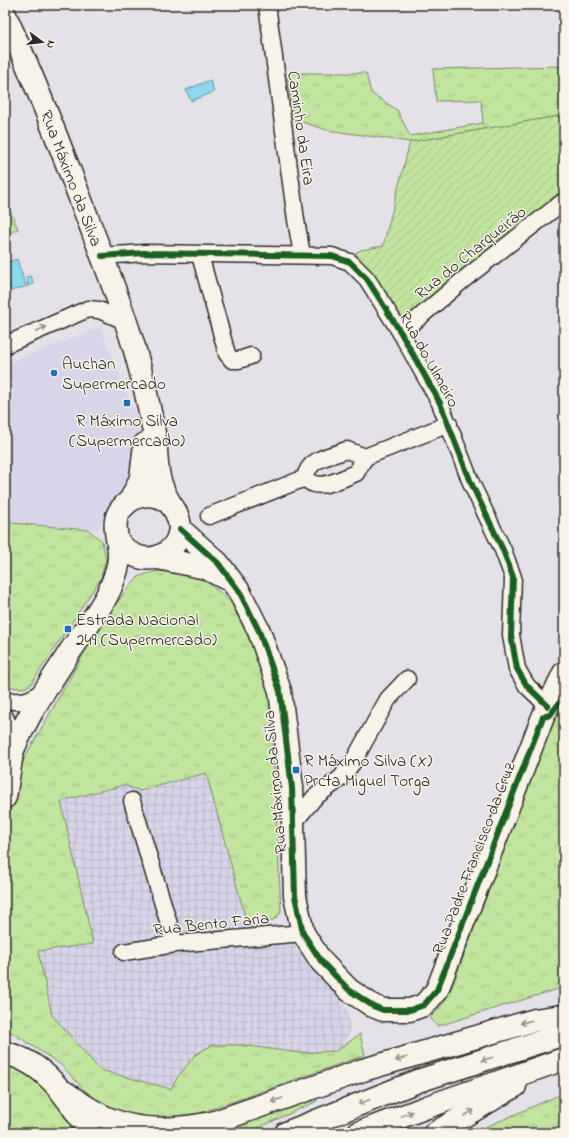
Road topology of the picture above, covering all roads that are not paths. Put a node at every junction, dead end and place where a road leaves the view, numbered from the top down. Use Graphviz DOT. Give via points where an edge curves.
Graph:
graph roads {
  1 [pos="267,5"];
  2 [pos="5,15"];
  3 [pos="564,201"];
  4 [pos="200,255"];
  5 [pos="302,255"];
  6 [pos="102,256"];
  7 [pos="125,321"];
  8 [pos="401,333"];
  9 [pos="5,345"];
  10 [pos="251,356"];
  11 [pos="144,389"];
  12 [pos="449,424"];
  13 [pos="365,457"];
  14 [pos="305,478"];
  15 [pos="131,499"];
  16 [pos="171,505"];
  17 [pos="209,516"];
  18 [pos="180,528"];
  19 [pos="118,541"];
  20 [pos="155,558"];
  21 [pos="232,581"];
  22 [pos="110,591"];
  23 [pos="563,678"];
  24 [pos="407,679"];
  25 [pos="49,685"];
  26 [pos="5,700"];
  27 [pos="545,712"];
  28 [pos="5,717"];
  29 [pos="11,754"];
  30 [pos="292,788"];
  31 [pos="5,797"];
  32 [pos="316,797"];
  33 [pos="132,801"];
  34 [pos="293,823"];
  35 [pos="303,933"];
  36 [pos="175,944"];
  37 [pos="124,952"];
  38 [pos="424,1005"];
  39 [pos="564,1016"];
  40 [pos="564,1034"];
  41 [pos="6,1053"];
  42 [pos="561,1060"];
  43 [pos="64,1092"];
  44 [pos="90,1133"];
  45 [pos="286,1133"];
  46 [pos="358,1133"];
  47 [pos="435,1133"];
  1 -- 5 [label="street, Caminho da Eira"];
  2 -- 6 [label="main road, Rua Máximo da Silva" via="56,132"];
  3 -- 8 [label="street, Rua do Charqueirão" via="463,280"];
  4 -- 5 [label="street, Rua do Ulmeiro"];
  4 -- 6 [label="street, Rua do Ulmeiro" via="129,253"];
  4 -- 10 [label="street" via="227,354 232,360"];
  5 -- 8 [label="street, Rua do Ulmeiro" via="332,256 350,262 367,279"];
  6 -- 7 [label="main road, Rua Máximo da Silva"];
  9 -- 7 [label="street, one-way" via="88,309 99,310"];
  7 -- 11 [label="main road, Rua Máximo da Silva"];
  8 -- 12 [label="street, Rua do Ulmeiro"];
  11 -- 15 [label="main road, Rua Máximo da Silva" via="144,463 141,478"];
  11 -- 16 [label="main road, Rua Máximo da Silva" via="154,435 157,472 161,488"];
  12 -- 13 [label="street"];
  12 -- 27 [label="street, Rua do Ulmeiro" via="472,485 514,577 512,635 517,669"];
  13 -- 14 [label="street" via="347,450 314,462"];
  13 -- 14 [label="street" via="356,473 321,486 310,483"];
  14 -- 17 [label="street"];
  15 -- 16 [label="main road" via="141,495 152,495 163,498"];
  15 -- 19 [label="main road" via="120,510 116,520"];
  16 -- 18 [label="main road"];
  18 -- 20 [label="main road" via="173,547"];
  18 -- 21 [label="main road, Rua Máximo da Silva" via="218,563"];
  19 -- 20 [label="main road" via="124,550 133,556 142,559"];
  19 -- 22 [label="main road" via="119,558"];
  20 -- 21 [label="main road" via="206,568"];
  20 -- 22 [label="main road" via="139,567"];
  21 -- 30 [label="main road, Rua Máximo da Silva" via="250,610 280,691"];
  22 -- 25 [label="main road"];
  23 -- 27 [label="main road, Rua Padre Francisco da Cruz"];
  24 -- 32 [label="street" via="388,699 353,762 341,778"];
  25 -- 26 [label="street" via="27,701"];
  25 -- 29 [label="main road" via="29,717"];
  27 -- 38 [label="main road, Rua Padre Francisco da Cruz" via="437,990"];
  28 -- 29 [label="street"];
  29 -- 31 [label="main road"];
  30 -- 32 [label="street"];
  30 -- 34 [label="main road, Rua Máximo da Silva"];
  32 -- 34 [label="street"];
  33 -- 36 [label="street"];
  34 -- 35 [label="main road, Rua Máximo da Silva" via="295,896"];
  35 -- 36 [label="street, Rua Bento Faria"];
  35 -- 38 [label="main road, Rua Máximo da Silva" via="321,961 358,997 383,1010 410,1010"];
  36 -- 37 [label="street, Rua Bento Faria"];
  39 -- 43 [label="main road, one-way" via="527,1022 363,1070 212,1123 187,1127 148,1128 118,1122 94,1111"];
  40 -- 45 [label="main road, one-way" via="418,1081"];
  41 -- 43 [label="main road" via="31,1063"];
  46 -- 42 [label="main road, one-way"];
  47 -- 42 [label="main road, one-way"];
  43 -- 44 [label="main road"];
}
